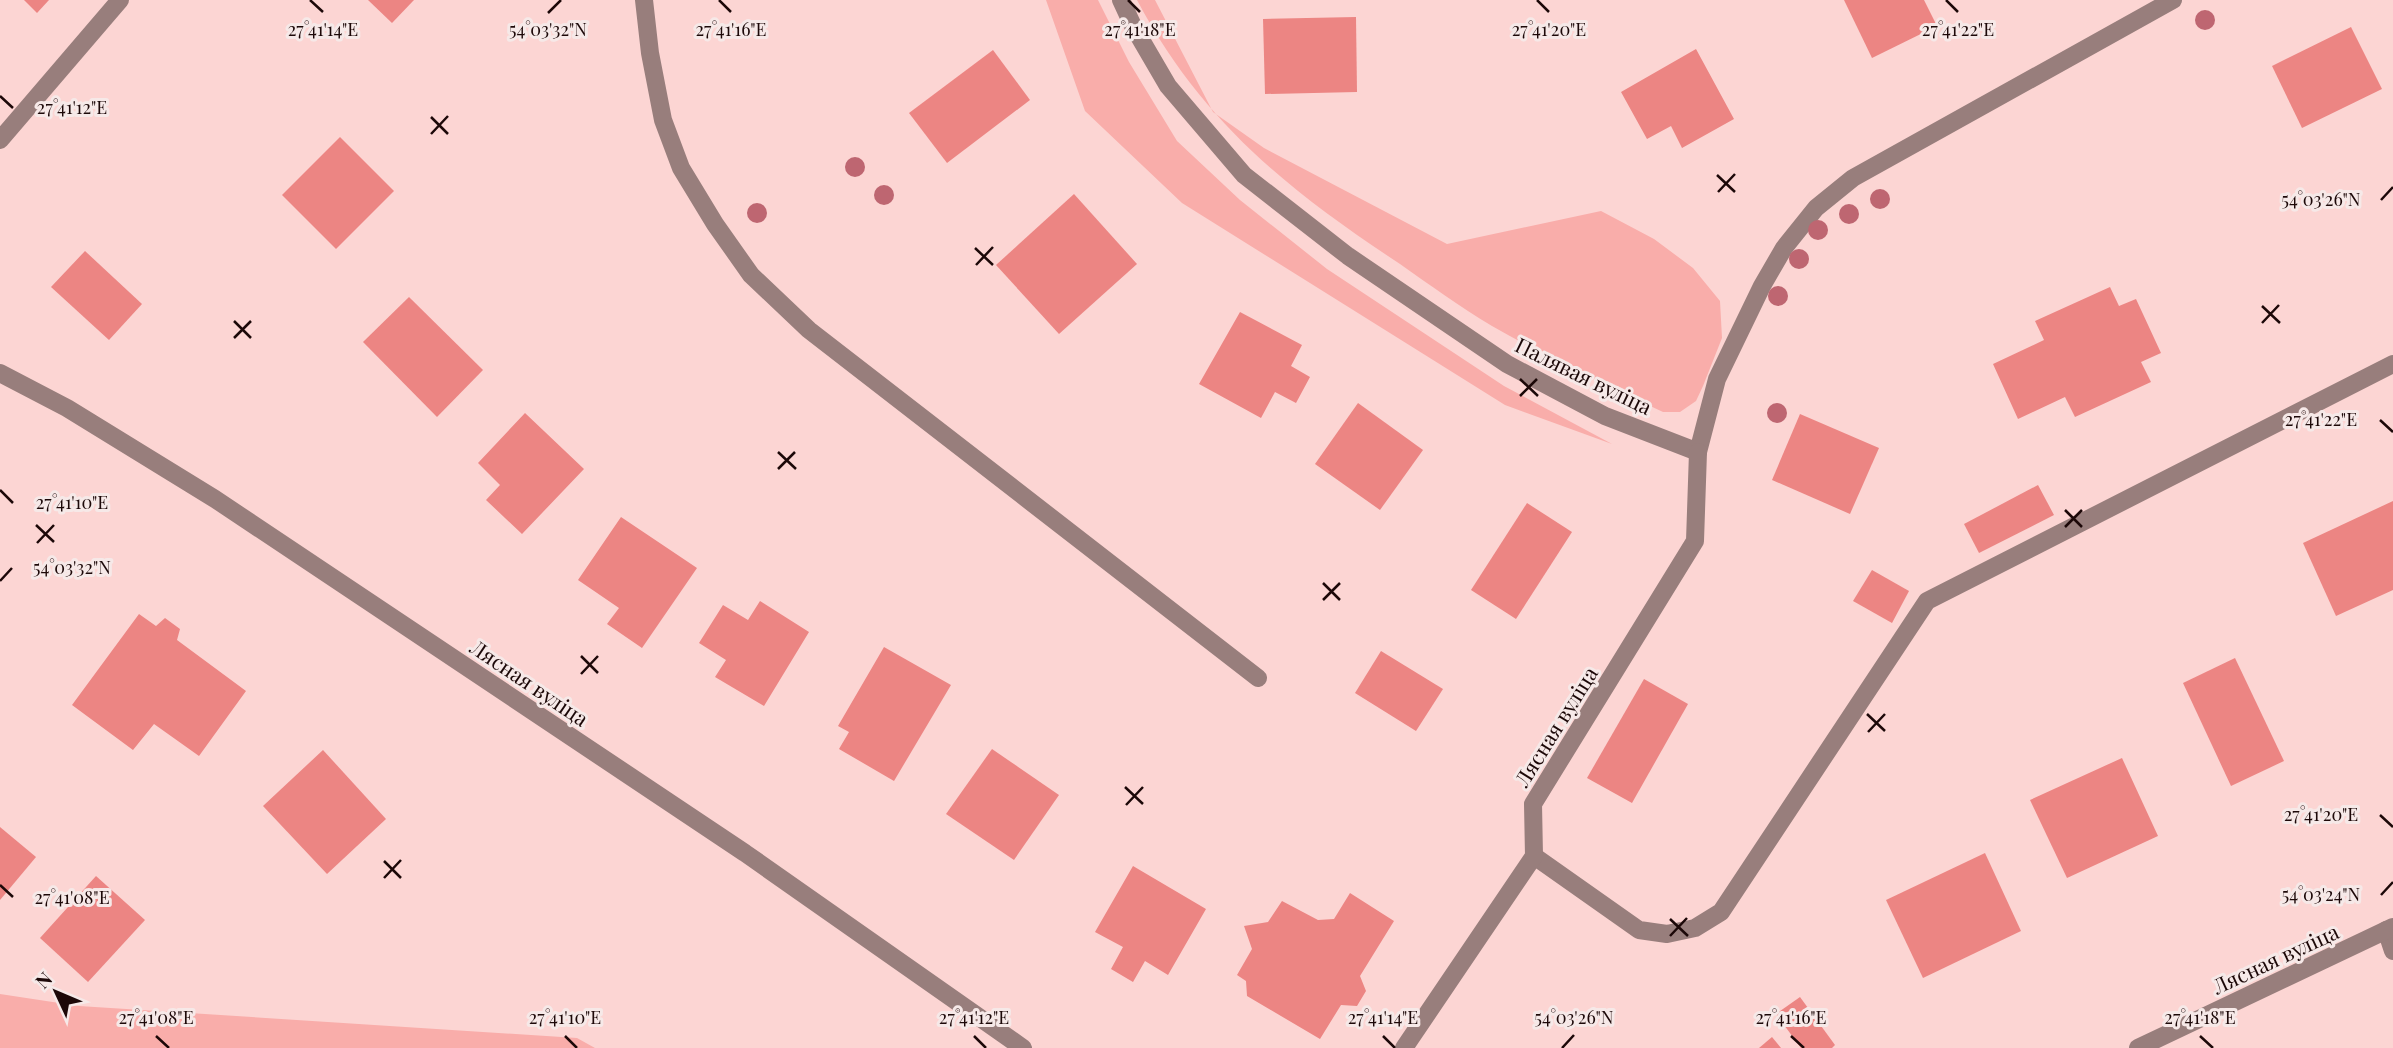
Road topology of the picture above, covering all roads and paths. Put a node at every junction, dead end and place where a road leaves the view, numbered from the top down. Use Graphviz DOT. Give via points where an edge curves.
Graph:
graph roads {
  1 [pos="120,0"];
  2 [pos="644,0"];
  3 [pos="1121,0"];
  4 [pos="2173,0"];
  5 [pos="0,140"];
  6 [pos="2393,364"];
  7 [pos="0,373"];
  8 [pos="1698,452"];
  9 [pos="1258,678"];
  10 [pos="1534,856"];
  11 [pos="2390,929"];
  12 [pos="2393,951"];
  13 [pos="1023,1048"];
  14 [pos="1404,1048"];
  15 [pos="2138,1048"];
  1 -- 5 [label="street"];
  2 -- 9 [label="street" via="663,120 681,168 751,275 809,330"];
  3 -- 8 [label="street, Палявая вуліца" via="1168,86 1244,175 1348,256 1507,364 1605,416"];
  4 -- 8 [label="street" via="1853,178 1816,208 1784,248 1762,286 1717,379"];
  6 -- 10 [label="street" via="1927,601 1721,912 1695,928 1667,934 1639,930"];
  7 -- 13 [label="street, Лясная вуліца" via="67,408 215,499 745,853"];
  8 -- 10 [label="street, Лясная вуліца" via="1695,541 1533,804"];
  10 -- 14 [label="street"];
  11 -- 12 [label="street"];
  11 -- 15 [label="street, Лясная вуліца"];
}
